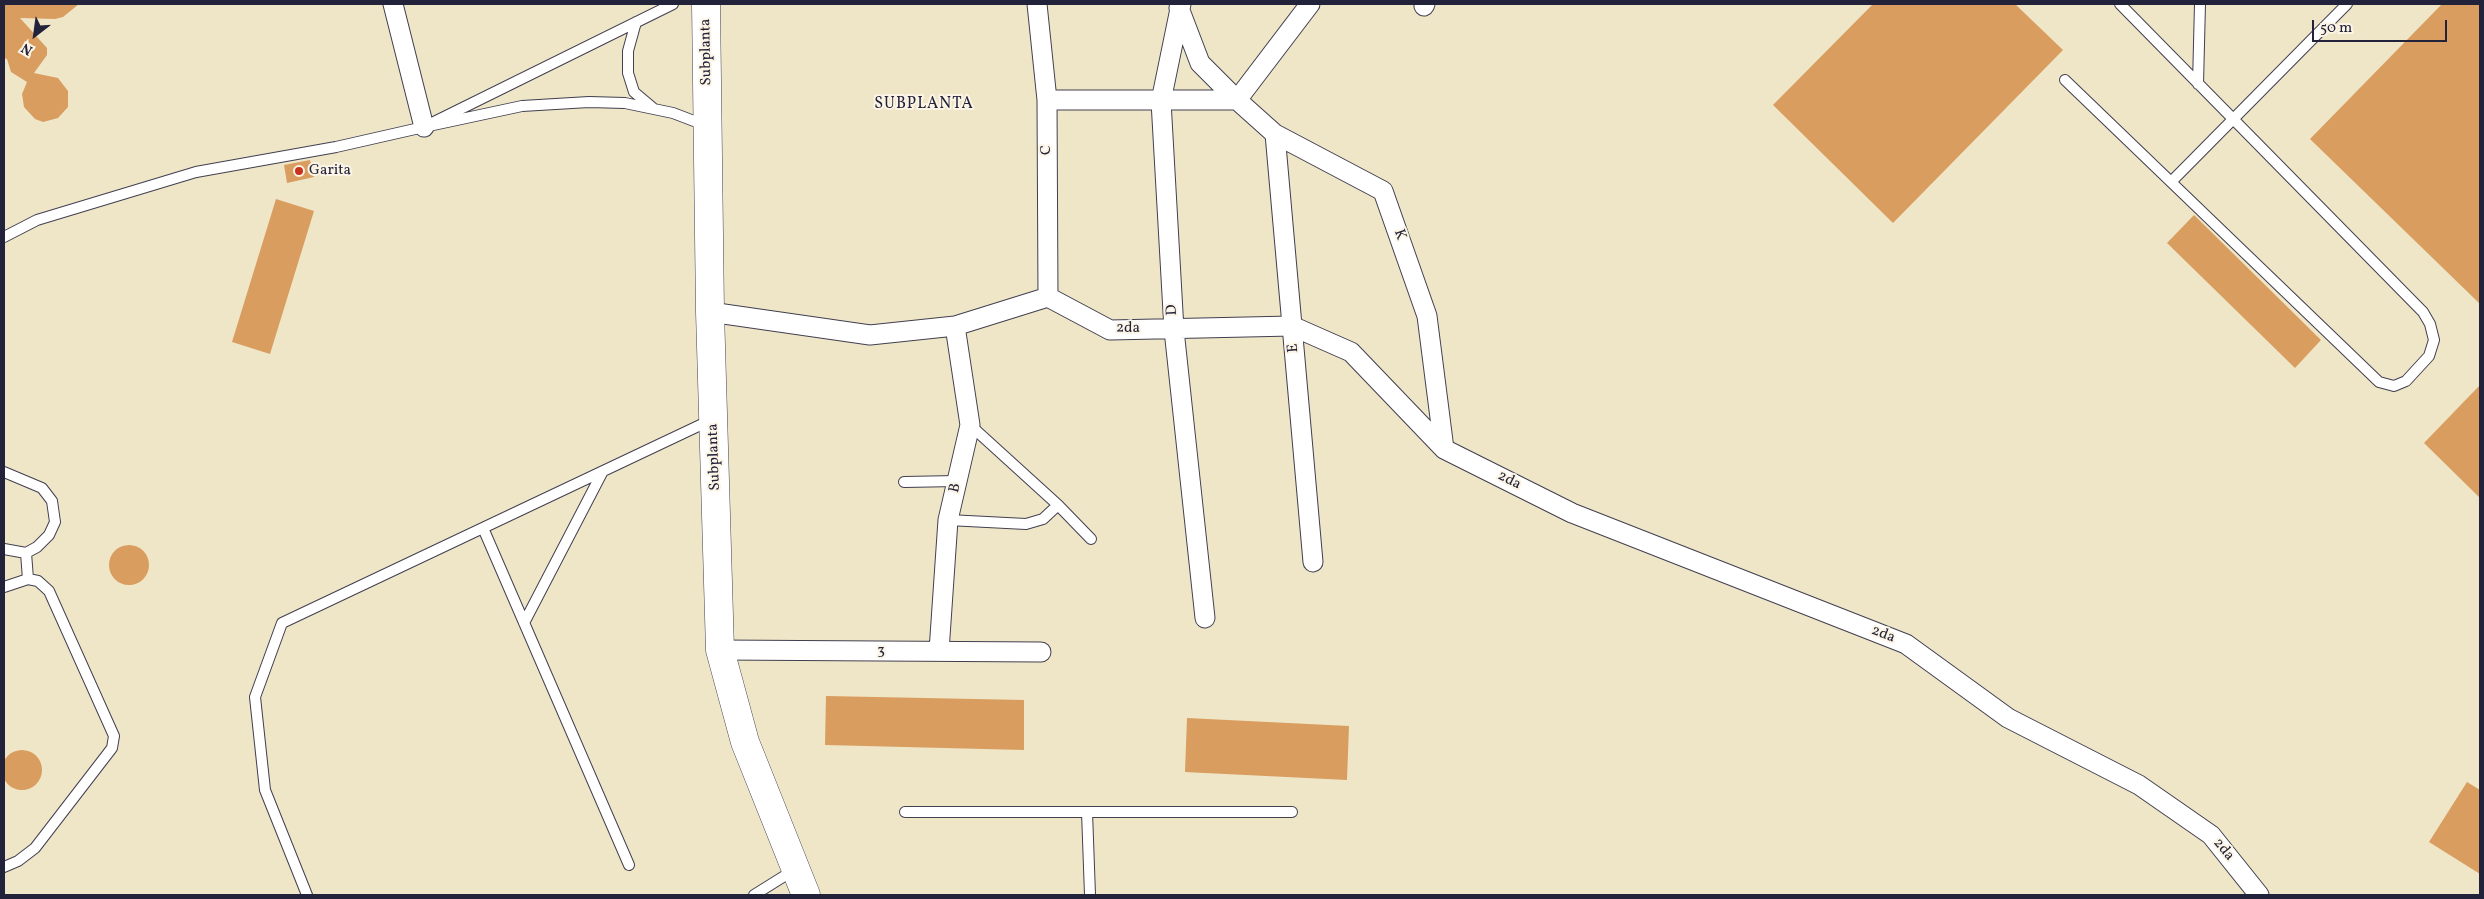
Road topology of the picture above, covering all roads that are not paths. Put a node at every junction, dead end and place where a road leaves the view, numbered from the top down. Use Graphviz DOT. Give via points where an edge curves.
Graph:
graph roads {
  1 [pos="393,4"];
  2 [pos="673,4"];
  3 [pos="706,4"];
  4 [pos="1036,4"];
  5 [pos="1310,4"];
  6 [pos="2120,4"];
  7 [pos="2200,4"];
  8 [pos="2347,4"];
  9 [pos="1180,5"];
  10 [pos="636,22"];
  11 [pos="2065,80"];
  12 [pos="2198,84"];
  13 [pos="1047,100"];
  14 [pos="1162,100"];
  15 [pos="1238,100"];
  16 [pos="654,109"];
  17 [pos="2232,119"];
  18 [pos="708,126"];
  19 [pos="424,128"];
  20 [pos="1275,134"];
  21 [pos="2171,182"];
  22 [pos="4,236"];
  23 [pos="1048,297"];
  24 [pos="710,312"];
  25 [pos="955,326"];
  26 [pos="1292,326"];
  27 [pos="1174,330"];
  28 [pos="714,418"];
  29 [pos="970,426"];
  30 [pos="1444,449"];
  31 [pos="603,471"];
  32 [pos="4,472"];
  33 [pos="957,481"];
  34 [pos="904,482"];
  35 [pos="1058,504"];
  36 [pos="948,520"];
  37 [pos="483,528"];
  38 [pos="1092,539"];
  39 [pos="4,549"];
  40 [pos="26,553"];
  41 [pos="1313,562"];
  42 [pos="28,578"];
  43 [pos="4,587"];
  44 [pos="1205,618"];
  45 [pos="524,623"];
  46 [pos="720,650"];
  47 [pos="939,651"];
  48 [pos="1041,652"];
  49 [pos="905,812"];
  50 [pos="1087,812"];
  51 [pos="1292,812"];
  52 [pos="629,864"];
  53 [pos="4,867"];
  54 [pos="794,870"];
  55 [pos="307,895"];
  56 [pos="754,895"];
  57 [pos="806,895"];
  58 [pos="1090,895"];
  59 [pos="2259,895"];
  1 -- 19 [label="street"];
  2 -- 10 [label="lane"];
  3 -- 18 [label="street, Subplanta"];
  4 -- 13 [label="street, C"];
  5 -- 15 [label="street"];
  6 -- 12 [label="lane"];
  7 -- 12 [label="lane"];
  8 -- 17 [label="lane"];
  9 -- 14 [label="street, D"];
  9 -- 15 [label="street, K" via="1200,63"];
  10 -- 16 [label="lane" via="628,51 628,73 634,92"];
  10 -- 19 [label="lane"];
  11 -- 21 [label="lane"];
  12 -- 17 [label="lane"];
  13 -- 14 [label="street"];
  13 -- 23 [label="street, C"];
  14 -- 15 [label="street"];
  14 -- 27 [label="street, D"];
  15 -- 20 [label="street, K"];
  16 -- 18 [label="lane"];
  16 -- 19 [label="lane" via="625,103 589,102 522,106"];
  17 -- 21 [label="lane"];
  17 -- 21 [label="lane" via="2423,312 2434,340 2429,356 2406,380 2394,386 2379,382"];
  18 -- 24 [label="street, Subplanta"];
  19 -- 22 [label="lane" via="196,172 37,220"];
  20 -- 26 [label="street, E"];
  20 -- 30 [label="street, K" via="1383,191 1428,316"];
  23 -- 25 [label="street"];
  23 -- 27 [label="street, 2da" via="1110,330"];
  24 -- 25 [label="street" via="870,335"];
  24 -- 28 [label="street, Subplanta"];
  25 -- 29 [label="street, B"];
  26 -- 27 [label="street, 2da"];
  26 -- 30 [label="street, 2da" via="1351,352"];
  26 -- 41 [label="street, E"];
  27 -- 44 [label="street, D"];
  28 -- 31 [label="lane"];
  28 -- 46 [label="street, Subplanta"];
  29 -- 33 [label="street, B"];
  29 -- 35 [label="lane"];
  30 -- 59 [label="street, 2da" via="1572,513 1906,644 2008,718 2138,785 2212,835"];
  31 -- 37 [label="lane"];
  31 -- 45 [label="lane"];
  32 -- 40 [label="lane" via="42,488 52,501 55,522 49,535"];
  33 -- 34 [label="lane"];
  33 -- 36 [label="street, B"];
  35 -- 36 [label="lane" via="1043,519 1026,524"];
  35 -- 38 [label="lane"];
  36 -- 47 [label="street, B"];
  37 -- 45 [label="lane"];
  37 -- 55 [label="lane" via="282,623 255,697 265,790"];
  39 -- 40 [label="lane"];
  40 -- 42 [label="lane"];
  42 -- 43 [label="lane"];
  42 -- 53 [label="lane" via="38,581 49,591 114,736 112,748 35,848"];
  45 -- 52 [label="lane"];
  46 -- 47 [label="street, 3"];
  46 -- 54 [label="street, Subplanta" via="745,742"];
  47 -- 48 [label="street, 3"];
  49 -- 50 [label="lane"];
  50 -- 51 [label="lane"];
  50 -- 58 [label="lane"];
  54 -- 56 [label="lane"];
  54 -- 57 [label="street, Subplanta"];
}
